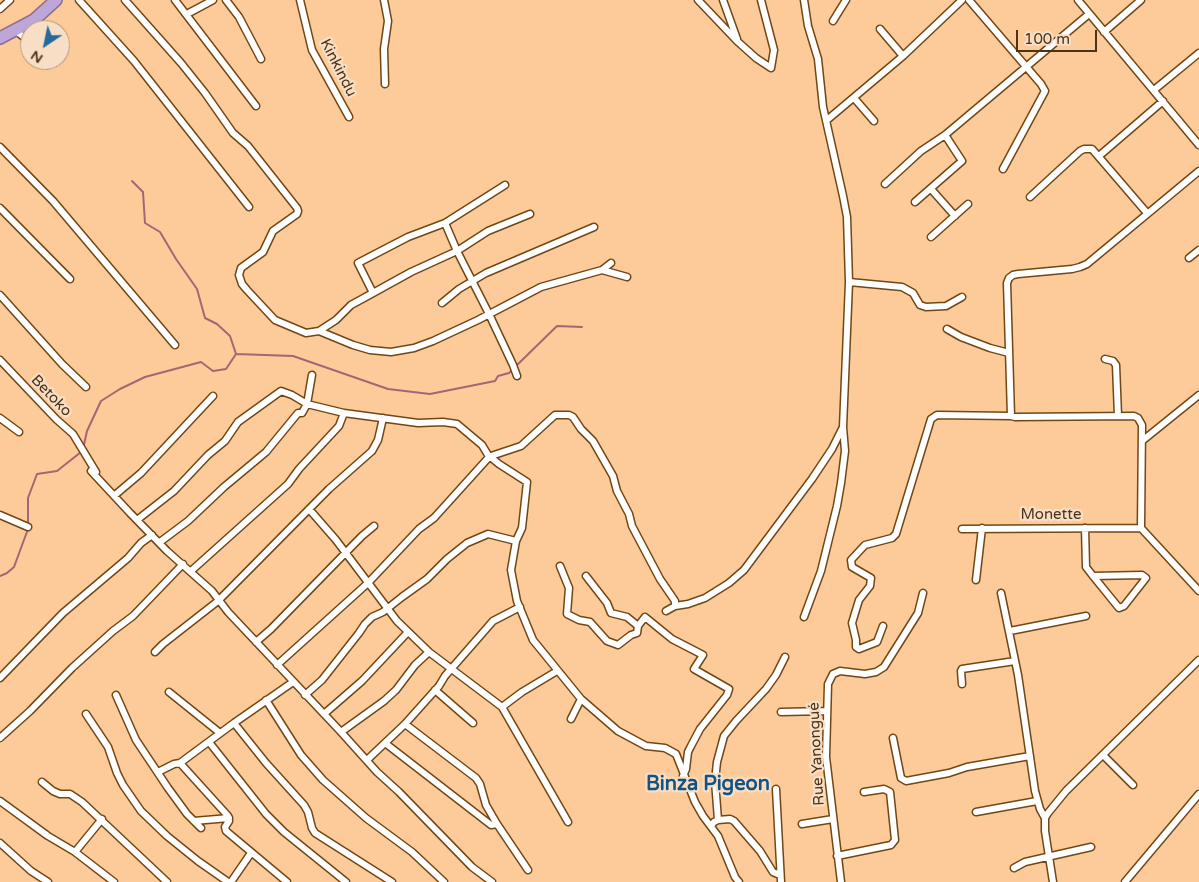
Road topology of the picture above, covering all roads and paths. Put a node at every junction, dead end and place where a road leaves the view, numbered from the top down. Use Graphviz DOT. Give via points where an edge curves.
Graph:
graph roads {
  1 [pos="10,0"];
  2 [pos="56,0"];
  3 [pos="79,0"];
  4 [pos="125,0"];
  5 [pos="175,0"];
  6 [pos="213,0"];
  7 [pos="226,0"];
  8 [pos="300,0"];
  9 [pos="384,0"];
  10 [pos="698,0"];
  11 [pos="723,0"];
  12 [pos="761,0"];
  13 [pos="804,0"];
  14 [pos="846,0"];
  15 [pos="962,0"];
  16 [pos="969,0"];
  17 [pos="1078,0"];
  18 [pos="1141,0"];
  19 [pos="0,9"];
  20 [pos="187,14"];
  21 [pos="1089,14"];
  22 [pos="833,21"];
  23 [pos="880,29"];
  24 [pos="16,31"];
  25 [pos="1104,32"];
  26 [pos="20,34"];
  27 [pos="0,38"];
  28 [pos="738,41"];
  29 [pos="1199,53"];
  30 [pos="903,56"];
  31 [pos="261,59"];
  32 [pos="1026,67"];
  33 [pos="385,84"];
  34 [pos="1154,90"];
  35 [pos="854,98"];
  36 [pos="1163,102"];
  37 [pos="256,106"];
  38 [pos="348,117"];
  39 [pos="826,120"];
  40 [pos="874,121"];
  41 [pos="945,134"];
  42 [pos="1199,145"];
  43 [pos="0,148"];
  44 [pos="1099,156"];
  45 [pos="1003,169"];
  46 [pos="1199,171"];
  47 [pos="885,184"];
  48 [pos="505,186"];
  49 [pos="931,189"];
  50 [pos="1030,197"];
  51 [pos="915,202"];
  52 [pos="968,204"];
  53 [pos="249,207"];
  54 [pos="0,208"];
  55 [pos="1147,213"];
  56 [pos="530,214"];
  57 [pos="955,216"];
  58 [pos="446,223"];
  59 [pos="594,227"];
  60 [pos="931,238"];
  61 [pos="1199,250"];
  62 [pos="457,251"];
  63 [pos="1189,258"];
  64 [pos="610,263"];
  65 [pos="602,270"];
  66 [pos="627,277"];
  67 [pos="70,279"];
  68 [pos="472,282"];
  69 [pos="849,282"];
  70 [pos="373,293"];
  71 [pos="0,295"];
  72 [pos="962,297"];
  73 [pos="442,303"];
  74 [pos="489,314"];
  75 [pos="947,329"];
  76 [pos="319,331"];
  77 [pos="175,344"];
  78 [pos="1010,353"];
  79 [pos="1105,359"];
  80 [pos="0,360"];
  81 [pos="312,374"];
  82 [pos="517,376"];
  83 [pos="86,387"];
  84 [pos="1199,395"];
  85 [pos="213,396"];
  86 [pos="307,404"];
  87 [pos="344,413"];
  88 [pos="1011,416"];
  89 [pos="1118,416"];
  90 [pos="0,418"];
  91 [pos="383,418"];
  92 [pos="843,427"];
  93 [pos="18,432"];
  94 [pos="1142,441"];
  95 [pos="490,456"];
  96 [pos="115,495"];
  97 [pos="309,509"];
  98 [pos="0,516"];
  99 [pos="137,520"];
  100 [pos="374,526"];
  101 [pos="28,527"];
  102 [pos="982,528"];
  103 [pos="1085,528"];
  104 [pos="1141,528"];
  105 [pos="962,529"];
  106 [pos="152,535"];
  107 [pos="516,541"];
  108 [pos="160,542"];
  109 [pos="346,554"];
  110 [pos="183,564"];
  111 [pos="560,566"];
  112 [pos="191,571"];
  113 [pos="586,576"];
  114 [pos="1093,576"];
  115 [pos="976,580"];
  116 [pos="368,583"];
  117 [pos="1199,591"];
  118 [pos="923,593"];
  119 [pos="1001,593"];
  120 [pos="218,601"];
  121 [pos="675,606"];
  122 [pos="520,607"];
  123 [pos="387,609"];
  124 [pos="666,612"];
  125 [pos="1086,616"];
  126 [pos="804,617"];
  127 [pos="638,626"];
  128 [pos="883,626"];
  129 [pos="1010,631"];
  130 [pos="408,632"];
  131 [pos="256,642"];
  132 [pos="155,652"];
  133 [pos="429,652"];
  134 [pos="785,657"];
  135 [pos="1199,660"];
  136 [pos="1015,661"];
  137 [pos="277,665"];
  138 [pos="451,670"];
  139 [pos="557,671"];
  140 [pos="0,678"];
  141 [pos="293,682"];
  142 [pos="962,684"];
  143 [pos="435,690"];
  144 [pos="169,692"];
  145 [pos="116,695"];
  146 [pos="305,695"];
  147 [pos="581,699"];
  148 [pos="266,700"];
  149 [pos="502,707"];
  150 [pos="826,711"];
  151 [pos="781,712"];
  152 [pos="86,714"];
  153 [pos="324,714"];
  154 [pos="571,719"];
  155 [pos="234,723"];
  156 [pos="473,723"];
  157 [pos="406,724"];
  158 [pos="341,732"];
  159 [pos="220,734"];
  160 [pos="0,738"];
  161 [pos="893,738"];
  162 [pos="209,742"];
  163 [pos="385,743"];
  164 [pos="1103,755"];
  165 [pos="1030,756"];
  166 [pos="366,760"];
  167 [pos="180,763"];
  168 [pos="158,772"];
  169 [pos="683,776"];
  170 [pos="42,782"];
  171 [pos="1133,785"];
  172 [pos="776,789"];
  173 [pos="864,792"];
  174 [pos="1199,794"];
  175 [pos="1037,800"];
  176 [pos="0,801"];
  177 [pos="976,812"];
  178 [pos="229,818"];
  179 [pos="1045,818"];
  180 [pos="102,819"];
  181 [pos="833,819"];
  182 [pos="718,820"];
  183 [pos="194,821"];
  184 [pos="568,822"];
  185 [pos="497,824"];
  186 [pos="802,824"];
  187 [pos="712,826"];
  188 [pos="201,828"];
  189 [pos="0,843"];
  190 [pos="1091,847"];
  191 [pos="75,852"];
  192 [pos="251,853"];
  193 [pos="837,856"];
  194 [pos="1048,856"];
  195 [pos="1014,868"];
  196 [pos="528,870"];
  197 [pos="780,879"];
  198 [pos="48,882"];
  199 [pos="114,882"];
  200 [pos="167,882"];
  201 [pos="229,882"];
  202 [pos="287,882"];
  203 [pos="346,882"];
  204 [pos="392,882"];
  205 [pos="444,882"];
  206 [pos="492,882"];
  207 [pos="739,882"];
  208 [pos="841,882"];
  209 [pos="1053,882"];
  210 [pos="1125,882"];
  1 -- 19 [label="street"];
  2 -- 24 [label="highway"];
  3 -- 53 [label="street" via="134,60"];
  4 -- 76 [label="street" via="187,71 298,211 273,231 263,252 242,268 240,279 275,320 306,333"];
  5 -- 20 [label="street"];
  6 -- 20 [label="street"];
  7 -- 31 [label="street" via="239,17"];
  8 -- 38 [label="street, Kinkindu" via="312,50"];
  9 -- 33 [label="street" via="388,21 384,49"];
  10 -- 28 [label="street"];
  11 -- 28 [label="street"];
  12 -- 28 [label="street" via="774,50 771,68"];
  13 -- 39 [label="street" via="818,59"];
  14 -- 22 [label="street"];
  15 -- 30 [label="street"];
  16 -- 32 [label="street"];
  17 -- 21 [label="street"];
  18 -- 25 [label="street"];
  20 -- 37 [label="street"];
  21 -- 25 [label="street"];
  21 -- 32 [label="street"];
  23 -- 30 [label="street"];
  24 -- 26 [label="street"];
  24 -- 27 [label="highway"];
  25 -- 34 [label="street"];
  29 -- 34 [label="street"];
  30 -- 35 [label="street"];
  32 -- 41 [label="street"];
  32 -- 45 [label="street" via="1045,91"];
  34 -- 36 [label="street"];
  35 -- 39 [label="street"];
  35 -- 40 [label="street"];
  36 -- 42 [label="street"];
  36 -- 44 [label="street"];
  39 -- 69 [label="street" via="847,217"];
  41 -- 47 [label="street"];
  41 -- 49 [label="street" via="962,161"];
  43 -- 77 [label="street" via="53,201"];
  44 -- 50 [label="street" via="1092,149 1084,149"];
  44 -- 55 [label="street"];
  46 -- 55 [label="street"];
  48 -- 58 [label="street"];
  49 -- 51 [label="street"];
  49 -- 57 [label="street"];
  52 -- 57 [label="street"];
  54 -- 67 [label="street"];
  55 -- 78 [label="street" via="1087,264 1009,278"];
  56 -- 62 [label="street" via="488,232"];
  57 -- 60 [label="street"];
  58 -- 62 [label="street"];
  58 -- 70 [label="street" via="408,237 358,263"];
  59 -- 68 [label="street"];
  61 -- 63 [label="street"];
  62 -- 68 [label="street"];
  62 -- 70 [label="street"];
  64 -- 65 [label="street"];
  65 -- 66 [label="street"];
  65 -- 74 [label="street" via="541,287"];
  68 -- 73 [label="street"];
  68 -- 74 [label="street"];
  69 -- 72 [label="street" via="902,287 926,307 946,306"];
  69 -- 92 [label="street"];
  70 -- 76 [label="street"];
  71 -- 83 [label="street"];
  74 -- 76 [label="street" via="433,341 391,352 370,350"];
  74 -- 82 [label="street"];
  75 -- 78 [label="street"];
  78 -- 88 [label="street"];
  79 -- 89 [label="street" via="1116,365"];
  80 -- 96 [label="street, Betoko" via="73,434 96,472 92,471"];
  81 -- 86 [label="street"];
  84 -- 94 [label="street"];
  85 -- 96 [label="street" via="141,473"];
  86 -- 87 [label="street"];
  86 -- 99 [label="street" via="284,391 279,392 238,422 225,441 174,491"];
  86 -- 108 [label="street" via="266,452"];
  87 -- 91 [label="street"];
  87 -- 112 [label="street" via="339,426 288,484"];
  88 -- 89 [label="street"];
  88 -- 128 [label="street" via="937,415 931,418 896,534 865,545 851,560 852,567 871,578 852,623 856,647 859,649 877,642"];
  89 -- 94 [label="street" via="1138,418 1142,425"];
  90 -- 93 [label="street"];
  91 -- 95 [label="street" via="453,423 482,445"];
  91 -- 97 [label="street" via="372,451"];
  92 -- 121 [label="street" via="812,479 744,570 729,584 705,598"];
  92 -- 126 [label="street" via="845,451 837,506 821,571"];
  94 -- 104 [label="street"];
  95 -- 107 [label="street" via="527,482 522,528"];
  95 -- 116 [label="street" via="434,518 419,529"];
  95 -- 121 [label="street" via="521,446 555,415 573,417 593,441 613,476 632,526"];
  96 -- 99 [label="street"];
  97 -- 109 [label="street"];
  97 -- 120 [label="street"];
  98 -- 101 [label="street"];
  99 -- 106 [label="street"];
  100 -- 109 [label="street"];
  102 -- 103 [label="street, Monette"];
  102 -- 105 [label="street, Monette"];
  102 -- 115 [label="street"];
  103 -- 104 [label="street, Monette"];
  103 -- 114 [label="street" via="1086,564"];
  104 -- 117 [label="street"];
  106 -- 108 [label="street"];
  106 -- 140 [label="street" via="63,613"];
  107 -- 122 [label="street" via="511,570"];
  107 -- 123 [label="street" via="488,534 467,543 427,580"];
  108 -- 110 [label="street"];
  109 -- 116 [label="street"];
  109 -- 131 [label="street"];
  110 -- 112 [label="street"];
  110 -- 160 [label="street" via="133,616 72,668"];
  111 -- 127 [label="street" via="569,588 567,614 590,622 606,641 618,645 637,633"];
  112 -- 120 [label="street"];
  113 -- 127 [label="street" via="611,613"];
  114 -- 114 [label="street" via="1142,575 1146,578 1122,608"];
  116 -- 123 [label="street"];
  116 -- 137 [label="street"];
  118 -- 150 [label="street, Rue Yanongué" via="918,613 884,667 865,674 840,671 833,674 828,684"];
  119 -- 129 [label="street"];
  120 -- 131 [label="street"];
  120 -- 132 [label="street"];
  121 -- 124 [label="street"];
  122 -- 138 [label="street" via="493,621"];
  122 -- 139 [label="street" via="533,640"];
  123 -- 130 [label="street"];
  123 -- 146 [label="street" via="365,624 322,680"];
  125 -- 129 [label="street"];
  127 -- 169 [label="street" via="645,617 672,639 703,655 694,669 729,689 691,746"];
  129 -- 136 [label="street"];
  130 -- 133 [label="street"];
  130 -- 153 [label="street" via="362,681"];
  131 -- 137 [label="street"];
  133 -- 138 [label="street"];
  133 -- 158 [label="street" via="384,701"];
  134 -- 182 [label="street" via="766,689 724,736 715,780"];
  135 -- 164 [label="street"];
  136 -- 142 [label="street" via="962,669"];
  136 -- 165 [label="street"];
  137 -- 141 [label="street"];
  138 -- 143 [label="street"];
  138 -- 149 [label="street"];
  139 -- 147 [label="street"];
  139 -- 149 [label="street"];
  141 -- 146 [label="street"];
  141 -- 148 [label="street"];
  143 -- 156 [label="street"];
  143 -- 157 [label="street"];
  144 -- 159 [label="street"];
  145 -- 168 [label="street" via="136,740"];
  146 -- 153 [label="street"];
  147 -- 154 [label="street"];
  147 -- 169 [label="street" via="618,732 646,746 665,748 676,754"];
  148 -- 155 [label="street"];
  148 -- 205 [label="street" via="301,755 323,780"];
  149 -- 184 [label="street"];
  150 -- 151 [label="street"];
  150 -- 181 [label="street, Rue Yanongué" via="826,757"];
  152 -- 201 [label="street" via="103,738 123,785 141,811 182,849"];
  153 -- 158 [label="street"];
  155 -- 159 [label="street"];
  155 -- 204 [label="street" via="304,805 315,834"];
  157 -- 163 [label="street"];
  157 -- 185 [label="street" via="476,778"];
  158 -- 166 [label="street"];
  159 -- 162 [label="street"];
  161 -- 165 [label="street" via="901,778 906,781"];
  162 -- 167 [label="street"];
  162 -- 203 [label="street" via="266,814"];
  163 -- 166 [label="street"];
  163 -- 185 [label="street" via="491,826"];
  164 -- 171 [label="street"];
  164 -- 179 [label="street" via="1066,791"];
  165 -- 175 [label="street"];
  166 -- 206 [label="street" via="472,867"];
  167 -- 168 [label="street"];
  167 -- 178 [label="street"];
  168 -- 183 [label="street"];
  169 -- 187 [label="street" via="700,811"];
  170 -- 180 [label="street" via="53,791 76,797"];
  172 -- 197 [label="street"];
  173 -- 193 [label="street" via="884,789 890,792 896,840 890,845"];
  174 -- 210 [label="street"];
  175 -- 177 [label="street"];
  175 -- 179 [label="street"];
  176 -- 191 [label="street"];
  178 -- 183 [label="street"];
  178 -- 192 [label="street" via="226,831"];
  179 -- 194 [label="street"];
  180 -- 191 [label="street"];
  180 -- 200 [label="street"];
  181 -- 186 [label="street"];
  181 -- 193 [label="street, Rue Yanongué"];
  182 -- 187 [label="street"];
  182 -- 197 [label="street" via="730,819 737,824"];
  183 -- 188 [label="street"];
  185 -- 196 [label="street"];
  187 -- 207 [label="street"];
  189 -- 198 [label="street"];
  190 -- 194 [label="street"];
  191 -- 199 [label="street"];
  192 -- 201 [label="street"];
  192 -- 202 [label="street"];
  193 -- 208 [label="street, Rue Yanongué"];
  194 -- 195 [label="street"];
  194 -- 209 [label="street"];
}
